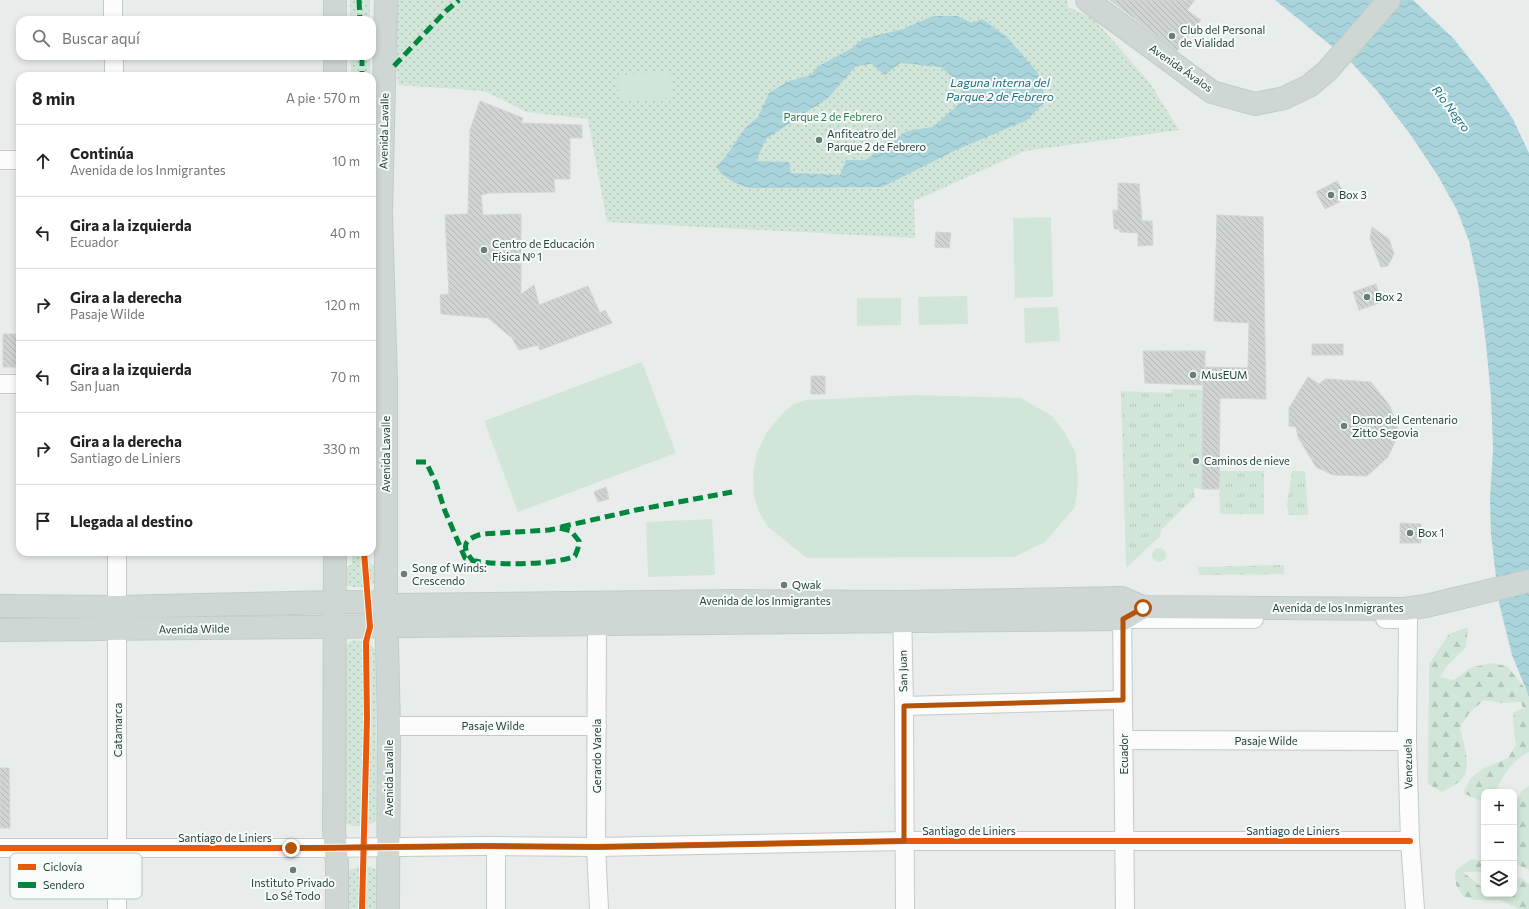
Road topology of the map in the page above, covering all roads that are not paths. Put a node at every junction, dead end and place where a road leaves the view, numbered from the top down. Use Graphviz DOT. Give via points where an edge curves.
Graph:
graph roads {
  1 [pos="113,0"];
  2 [pos="335,0"];
  3 [pos="386,0"];
  4 [pos="1087,0"];
  5 [pos="1389,0"];
  6 [pos="113,16"];
  7 [pos="335,16"];
  8 [pos="114,60"];
  9 [pos="335,60"];
  10 [pos="114,72"];
  11 [pos="335,72"];
  12 [pos="377,158"];
  13 [pos="0,160"];
  14 [pos="16,160"];
  15 [pos="379,381"];
  16 [pos="0,384"];
  17 [pos="16,384"];
  18 [pos="117,556"];
  19 [pos="335,556"];
  20 [pos="1529,581"];
  21 [pos="336,602"];
  22 [pos="386,603"];
  23 [pos="596,603"];
  24 [pos="0,606"];
  25 [pos="118,607"];
  26 [pos="1122,608"];
  27 [pos="902,611"];
  28 [pos="1408,619"];
  29 [pos="597,625"];
  30 [pos="387,626"];
  31 [pos="335,627"];
  32 [pos="0,630"];
  33 [pos="118,630"];
  34 [pos="1123,700"];
  35 [pos="904,706"];
  36 [pos="389,726"];
  37 [pos="597,726"];
  38 [pos="1124,740"];
  39 [pos="1407,741"];
  40 [pos="904,841"];
  41 [pos="1124,841"];
  42 [pos="1410,842"];
  43 [pos="388,846"];
  44 [pos="496,846"];
  45 [pos="336,847"];
  46 [pos="596,847"];
  47 [pos="0,848"];
  48 [pos="117,848"];
  49 [pos="117,853"];
  50 [pos="337,909"];
  51 [pos="388,909"];
  52 [pos="496,909"];
  53 [pos="599,909"];
  54 [pos="905,909"];
  55 [pos="1125,909"];
  56 [pos="1415,909"];
  1 -- 6 [label="street"];
  2 -- 7 [label="main road"];
  3 -- 12 [label="main road, Avenida Lavalle"];
  4 -- 5 [label="main road, Avenida Ávalos" via="1212,92 1256,104 1284,98 1309,86 1327,71"];
  8 -- 10 [label="street"];
  9 -- 11 [label="main road"];
  12 -- 15 [label="main road, Avenida Lavalle" via="381,212"];
  13 -- 14 [label="street"];
  15 -- 22 [label="main road, Avenida Lavalle"];
  16 -- 17 [label="street"];
  18 -- 25 [label="street, Catamarca"];
  19 -- 21 [label="main road"];
  20 -- 26 [label="main road, Avenida de los Inmigrantes" via="1404,609"];
  21 -- 22 [label="main road"];
  21 -- 25 [label="main road"];
  21 -- 31 [label="main road"];
  22 -- 23 [label="main road, Avenida de los Inmigrantes"];
  22 -- 30 [label="main road, Avenida Lavalle"];
  23 -- 27 [label="main road, Avenida de los Inmigrantes" via="735,601"];
  23 -- 29 [label="street, Gerardo Varela"];
  24 -- 25 [label="main road"];
  25 -- 33 [label="street, Catamarca"];
  26 -- 27 [label="main road, Avenida de los Inmigrantes"];
  26 -- 28 [label="street, Avenida de los Inmigrantes"];
  26 -- 34 [label="street, Ecuador"];
  27 -- 29 [label="main road, Avenida de los Inmigrantes"];
  27 -- 35 [label="street, San Juan"];
  28 -- 39 [label="street, Venezuela"];
  29 -- 30 [label="main road, Avenida de los Inmigrantes"];
  29 -- 37 [label="street, Gerardo Varela"];
  30 -- 31 [label="main road, Avenida Wilde"];
  30 -- 36 [label="main road, Avenida Lavalle"];
  31 -- 33 [label="main road, Avenida Wilde"];
  31 -- 45 [label="main road"];
  32 -- 33 [label="main road, Avenida Wilde"];
  33 -- 48 [label="street, Catamarca"];
  34 -- 35 [label="street"];
  34 -- 38 [label="street, Ecuador"];
  35 -- 40 [label="street, San Juan"];
  36 -- 37 [label="street, Pasaje Wilde"];
  36 -- 43 [label="main road, Avenida Lavalle"];
  37 -- 46 [label="street, Gerardo Varela"];
  38 -- 39 [label="street, Pasaje Wilde"];
  38 -- 41 [label="street, Ecuador"];
  39 -- 42 [label="street, Venezuela"];
  40 -- 41 [label="street, Santiago de Liniers"];
  40 -- 46 [label="street, Santiago de Liniers"];
  40 -- 54 [label="street, San Juan"];
  41 -- 42 [label="street, Santiago de Liniers"];
  41 -- 55 [label="street, Ecuador"];
  42 -- 56 [label="street, Venezuela"];
  43 -- 44 [label="street, Santiago de Liniers"];
  43 -- 45 [label="street, Santiago de Liniers"];
  43 -- 51 [label="main road, Avenida Lavalle"];
  44 -- 46 [label="street, Santiago de Liniers"];
  44 -- 52 [label="street"];
  45 -- 48 [label="street, Santiago de Liniers"];
  45 -- 50 [label="main road"];
  46 -- 53 [label="street, Gerardo Varela"];
  47 -- 48 [label="street, Santiago de Liniers"];
  48 -- 49 [label="street, Catamarca"];
}
